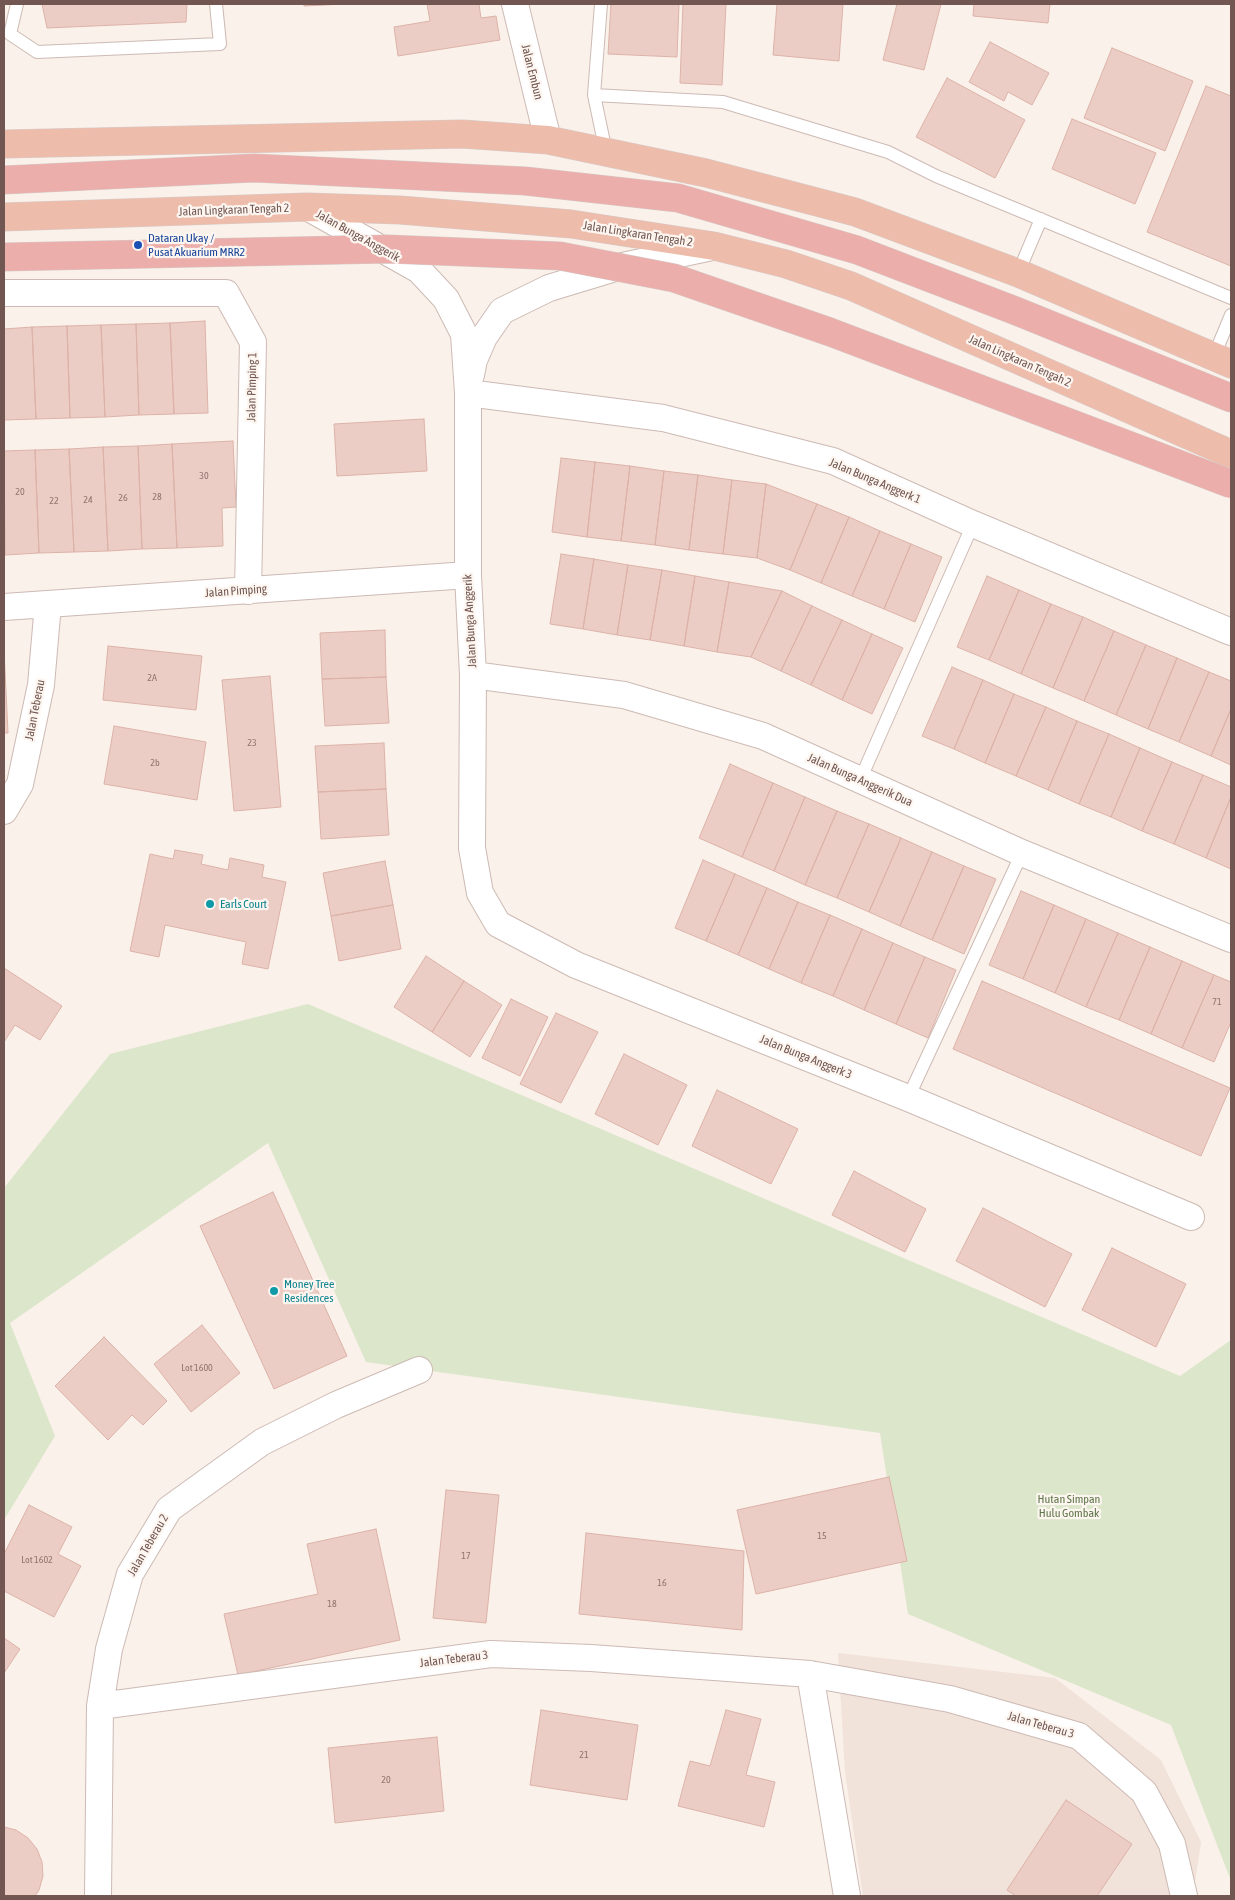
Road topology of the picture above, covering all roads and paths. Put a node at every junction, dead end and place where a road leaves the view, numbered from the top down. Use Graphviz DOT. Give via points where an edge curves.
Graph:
graph roads {
  1 [pos="16,4"];
  2 [pos="216,4"];
  3 [pos="515,4"];
  4 [pos="601,4"];
  5 [pos="594,95"];
  6 [pos="548,140"];
  7 [pos="4,144"];
  8 [pos="606,152"];
  9 [pos="4,180"];
  10 [pos="307,207"];
  11 [pos="4,217"];
  12 [pos="1041,219"];
  13 [pos="714,246"];
  14 [pos="4,256"];
  15 [pos="1018,273"];
  16 [pos="4,293"];
  17 [pos="1231,298"];
  18 [pos="1231,315"];
  19 [pos="1222,360"];
  20 [pos="468,394"];
  21 [pos="1231,398"];
  22 [pos="1231,454"];
  23 [pos="1231,484"];
  24 [pos="974,524"];
  25 [pos="468,575"];
  26 [pos="248,590"];
  27 [pos="48,604"];
  28 [pos="4,608"];
  29 [pos="1231,632"];
  30 [pos="473,675"];
  31 [pos="860,780"];
  32 [pos="4,811"];
  33 [pos="472,848"];
  34 [pos="1022,853"];
  35 [pos="1231,939"];
  36 [pos="908,1098"];
  37 [pos="1190,1217"];
  38 [pos="419,1370"];
  39 [pos="810,1674"];
  40 [pos="100,1706"];
  41 [pos="98,1896"];
  42 [pos="847,1896"];
  43 [pos="1184,1896"];
  1 -- 2 [label="lane" via="10,34 37,52 220,44"];
  3 -- 6 [label="street, Jalan Embun"];
  4 -- 5 [label="lane"];
  5 -- 8 [label="lane"];
  5 -- 12 [label="lane" via="723,102 888,152 936,176"];
  6 -- 7 [label="highway" via="462,134"];
  6 -- 8 [label="highway"];
  8 -- 15 [label="highway" via="706,173 854,212"];
  9 -- 21 [label="highway" via="254,168 525,181 678,198 857,250"];
  10 -- 11 [label="highway, Jalan Lingkaran Tengah 2"];
  10 -- 13 [label="highway, Jalan Lingkaran Tengah 2" via="400,210 571,224"];
  10 -- 20 [label="street, Jalan Bunga Anggerik" via="419,270 446,298 464,334"];
  12 -- 15 [label="lane"];
  12 -- 17 [label="lane"];
  13 -- 20 [label="street, Jalan Bunga Anggerik" via="618,267 549,288 502,311 484,337 474,360"];
  13 -- 22 [label="highway, Jalan Lingkaran Tengah 2" via="786,264 851,286"];
  14 -- 23 [label="highway, bridge" via="388,249 560,256 674,278 830,332"];
  15 -- 19 [label="highway"];
  16 -- 26 [label="street, Jalan Pimping 1" via="226,292 253,342"];
  18 -- 19 [label="lane"];
  20 -- 24 [label="street, Jalan Bunga Anggerk 1" via="663,418 833,461"];
  20 -- 25 [label="street, Jalan Bunga Anggerik"];
  24 -- 29 [label="street, Jalan Bunga Anggerk 1"];
  24 -- 31 [label="lane"];
  25 -- 26 [label="street, Jalan Pimping"];
  25 -- 30 [label="street, Jalan Bunga Anggerik"];
  26 -- 27 [label="street, Jalan Pimping"];
  27 -- 28 [label="street, Jalan Pimping"];
  27 -- 32 [label="street, Jalan Teberau" via="41,685 20,784"];
  30 -- 31 [label="street, Jalan Bunga Anggerik Dua" via="624,695 763,736"];
  30 -- 33 [label="street, Jalan Bunga Anggerik"];
  31 -- 34 [label="street, Jalan Bunga Anggerik Dua"];
  33 -- 36 [label="street, Jalan Bunga Anggerk 3" via="480,893 498,924 576,965"];
  34 -- 35 [label="street, Jalan Bunga Anggerik Dua"];
  34 -- 36 [label="lane"];
  36 -- 37 [label="street, Jalan Bunga Anggerk 3"];
  38 -- 40 [label="street, Jalan Teberau 2" via="336,1405 262,1442 169,1508 130,1574 109,1649"];
  39 -- 40 [label="street, Jalan Teberau 3" via="491,1654"];
  39 -- 42 [label="street"];
  39 -- 43 [label="street, Jalan Teberau 3" via="950,1699 1079,1736 1144,1792 1172,1844"];
  40 -- 41 [label="street, Jalan Teberau 2"];
}
